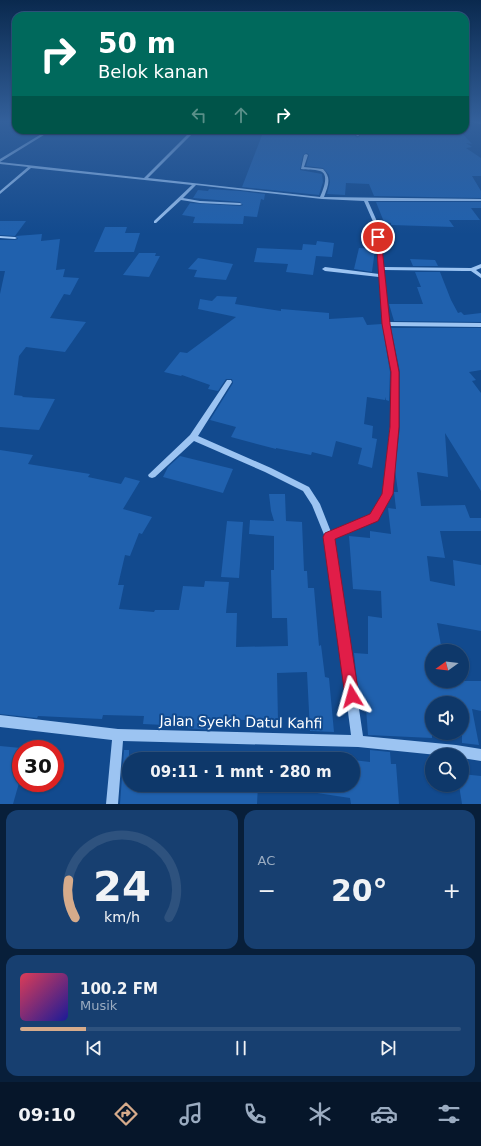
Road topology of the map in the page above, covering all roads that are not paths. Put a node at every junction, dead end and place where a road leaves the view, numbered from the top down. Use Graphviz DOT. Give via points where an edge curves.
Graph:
graph roads {
  1 [pos="165,159"];
  2 [pos="305,159"];
  3 [pos="0,162"];
  4 [pos="30,167"];
  5 [pos="145,179"];
  6 [pos="194,185"];
  7 [pos="0,193"];
  8 [pos="322,198"];
  9 [pos="180,199"];
  10 [pos="366,200"];
  11 [pos="481,200"];
  12 [pos="240,204"];
  13 [pos="156,222"];
  14 [pos="0,237"];
  15 [pos="15,238"];
  16 [pos="481,266"];
  17 [pos="325,269"];
  18 [pos="472,270"];
  19 [pos="381,272"];
  20 [pos="481,276"];
  21 [pos="386,324"];
  22 [pos="481,325"];
  23 [pos="229,382"];
  24 [pos="193,437"];
  25 [pos="152,475"];
  26 [pos="329,537"];
  27 [pos="0,722"];
  28 [pos="118,735"];
  29 [pos="358,740"];
  30 [pos="481,755"];
  31 [pos="112,804"];
  1 -- 5 [label="street"];
  2 -- 8 [label="street" via="302,168 324,170 326,174 327,183"];
  3 -- 4 [label="street"];
  4 -- 5 [label="street"];
  4 -- 7 [label="street"];
  5 -- 6 [label="street"];
  6 -- 8 [label="street"];
  6 -- 9 [label="street"];
  8 -- 10 [label="street"];
  9 -- 12 [label="street"];
  9 -- 13 [label="street"];
  10 -- 11 [label="street"];
  10 -- 19 [label="street" via="377,226"];
  14 -- 15 [label="street"];
  16 -- 18 [label="street"];
  17 -- 19 [label="street"];
  18 -- 19 [label="street"];
  18 -- 20 [label="street"];
  19 -- 21 [label="street"];
  21 -- 22 [label="street"];
  21 -- 26 [label="street" via="395,372 394,427 387,494 374,517"];
  23 -- 24 [label="street"];
  24 -- 25 [label="street"];
  24 -- 26 [label="street" via="306,489 316,504"];
  26 -- 29 [label="street"];
  27 -- 28 [label="street, Jalan Syekh Datul Kahfi"];
  28 -- 29 [label="street, Jalan Syekh Datul Kahfi"];
  28 -- 31 [label="street"];
  29 -- 30 [label="street, Jalan Syekh Datul Kahfi"];
}
